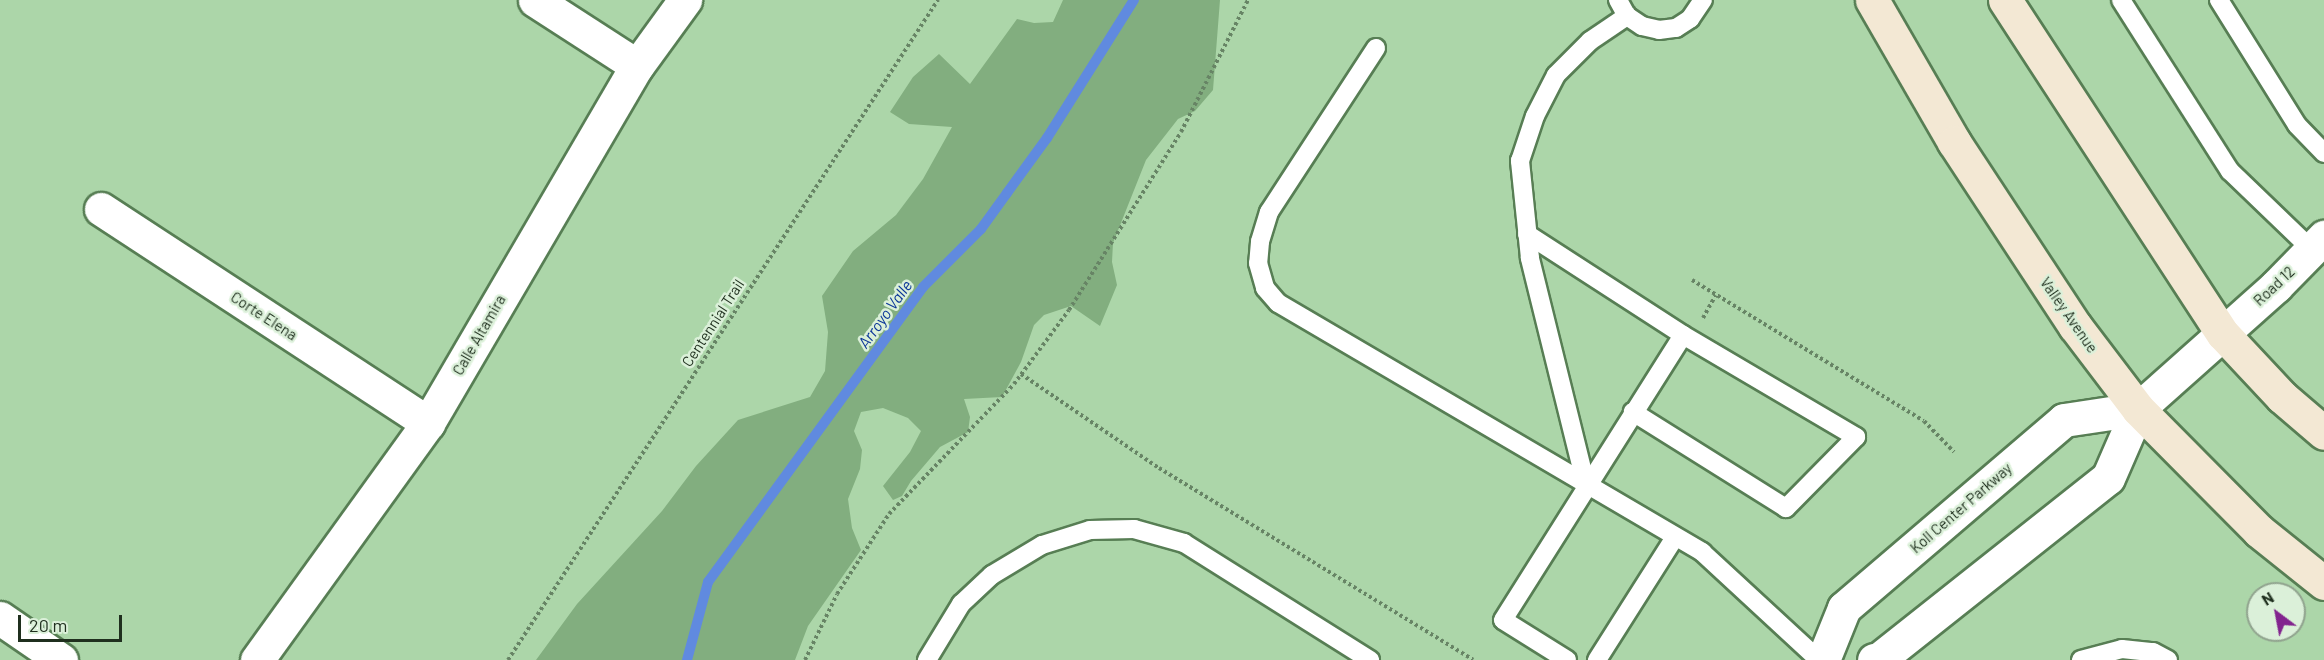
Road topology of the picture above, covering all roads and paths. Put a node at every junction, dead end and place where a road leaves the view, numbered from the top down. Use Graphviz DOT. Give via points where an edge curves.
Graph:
graph roads {
  1 [pos="535,0"];
  2 [pos="685,0"];
  3 [pos="938,0"];
  4 [pos="1248,0"];
  5 [pos="1618,0"];
  6 [pos="1703,0"];
  7 [pos="1872,0"];
  8 [pos="2005,0"];
  9 [pos="2121,0"];
  10 [pos="2219,0"];
  11 [pos="1627,16"];
  12 [pos="1376,48"];
  13 [pos="637,66"];
  14 [pos="2324,153"];
  15 [pos="101,209"];
  16 [pos="1527,234"];
  17 [pos="2318,244"];
  18 [pos="1692,280"];
  19 [pos="2223,334"];
  20 [pos="1683,335"];
  21 [pos="1021,374"];
  22 [pos="2138,409"];
  23 [pos="1633,412"];
  24 [pos="428,423"];
  25 [pos="2324,433"];
  26 [pos="1954,452"];
  27 [pos="1587,484"];
  28 [pos="1675,537"];
  29 [pos="2324,583"];
  30 [pos="0,618"];
  31 [pos="931,658"];
  32 [pos="61,660"];
  33 [pos="257,660"];
  34 [pos="508,660"];
  35 [pos="805,660"];
  36 [pos="1370,660"];
  37 [pos="1473,660"];
  38 [pos="1568,660"];
  39 [pos="1597,660"];
  40 [pos="1821,660"];
  41 [pos="1874,660"];
  42 [pos="2081,660"];
  43 [pos="2168,660"];
  1 -- 13 [label="street"];
  2 -- 13 [label="street, Calle Altamira"];
  3 -- 34 [label="path, Centennial Trail"];
  4 -- 21 [label="path" via="1181,132 1069,310"];
  5 -- 11 [label="lane"];
  6 -- 11 [label="lane" via="1690,19 1676,28 1650,28"];
  7 -- 22 [label="main road, Valley Avenue" via="1954,142 2075,326"];
  8 -- 19 [label="main road"];
  9 -- 17 [label="lane" via="2230,171"];
  10 -- 14 [label="lane" via="2297,125"];
  11 -- 16 [label="lane" via="1590,41 1557,75 1535,116 1520,161"];
  12 -- 27 [label="lane" via="1269,212 1258,263 1265,288 1278,303"];
  13 -- 24 [label="street, Calle Altamira"];
  15 -- 24 [label="street, Corte Elena"];
  16 -- 20 [label="lane"];
  16 -- 27 [label="lane"];
  17 -- 19 [label="street, Road 12"];
  18 -- 26 [label="path" via="1924,421"];
  19 -- 22 [label="street"];
  19 -- 25 [label="main road" via="2282,397"];
  20 -- 23 [label="lane"];
  20 -- 23 [label="lane" via="1856,437 1786,508"];
  21 -- 35 [label="path" via="889,514 837,594"];
  21 -- 37 [label="path" via="1159,468"];
  22 -- 29 [label="main road, Valley Avenue" via="2259,531"];
  22 -- 40 [label="street, Koll Center Parkway" via="2064,420 1844,608"];
  22 -- 41 [label="street" via="2108,478"];
  23 -- 27 [label="lane"];
  24 -- 33 [label="street, Calle Altamira"];
  27 -- 28 [label="lane"];
  27 -- 38 [label="lane" via="1503,620"];
  28 -- 39 [label="lane"];
  28 -- 40 [label="lane" via="1702,552"];
  30 -- 32 [label="street"];
  31 -- 36 [label="lane" via="961,604 992,574 1042,545 1090,530 1134,529 1184,543"];
  42 -- 43 [label="lane" via="2122,649 2153,652"];
}
